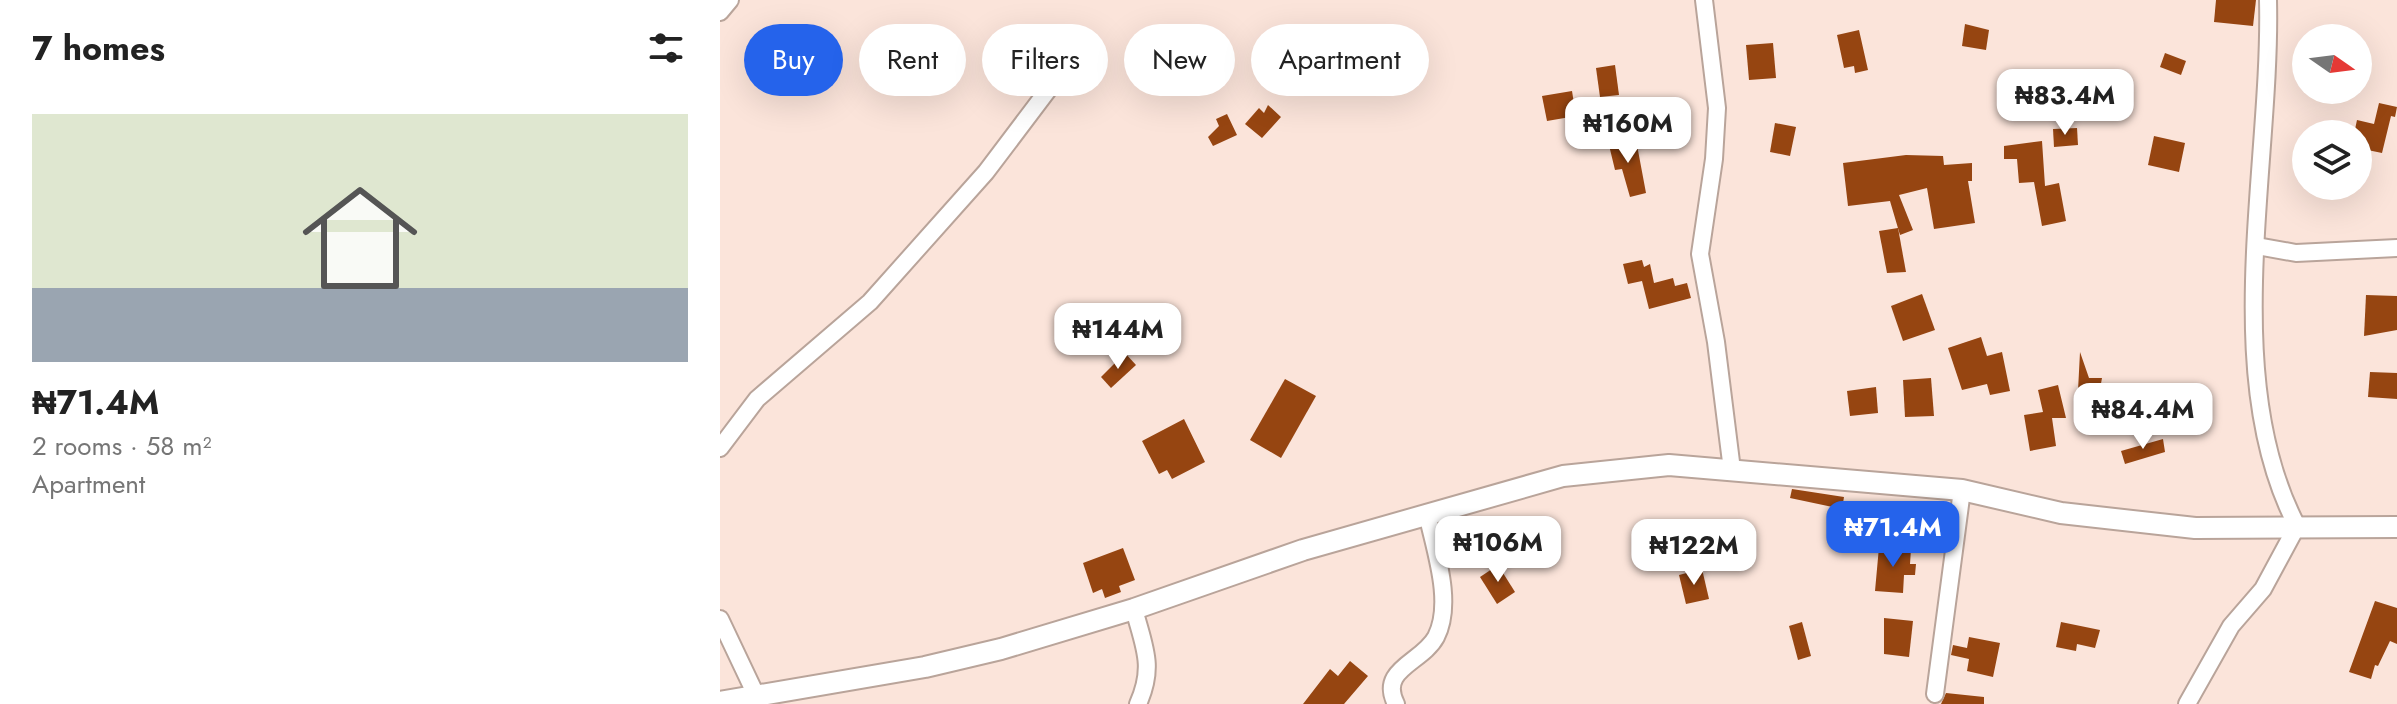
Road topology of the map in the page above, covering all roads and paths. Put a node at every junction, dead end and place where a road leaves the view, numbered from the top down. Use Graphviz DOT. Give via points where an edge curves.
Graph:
graph roads {
  1 [pos="730,0"];
  2 [pos="1704,0"];
  3 [pos="2268,0"];
  4 [pos="720,12"];
  5 [pos="1043,96"];
  6 [pos="2257,246"];
  7 [pos="2397,248"];
  8 [pos="720,448"];
  9 [pos="1732,470"];
  10 [pos="1962,490"];
  11 [pos="1427,513"];
  12 [pos="2297,526"];
  13 [pos="2397,527"];
  14 [pos="1134,609"];
  15 [pos="720,619"];
  16 [pos="1935,694"];
  17 [pos="756,695"];
  18 [pos="720,702"];
  19 [pos="1138,704"];
  20 [pos="1396,704"];
  21 [pos="2187,704"];
  1 -- 4 [label="street"];
  2 -- 9 [label="street" via="1717,108 1700,254"];
  3 -- 6 [label="street"];
  5 -- 8 [label="street" via="986,172 870,302 757,399"];
  6 -- 7 [label="street" via="2296,253"];
  6 -- 12 [label="street" via="2254,344 2262,406 2282,497"];
  9 -- 10 [label="street"];
  9 -- 11 [label="street" via="1669,465 1563,476"];
  10 -- 12 [label="street" via="2061,513 2125,521 2195,528"];
  10 -- 16 [label="street"];
  11 -- 14 [label="street"];
  11 -- 20 [label="street" via="1441,619 1427,650 1392,679 1390,692"];
  12 -- 13 [label="street"];
  12 -- 21 [label="street" via="2263,589 2231,626"];
  14 -- 17 [label="street" via="925,667"];
  14 -- 19 [label="street" via="1149,666"];
  15 -- 17 [label="street"];
  17 -- 18 [label="street"];
}
